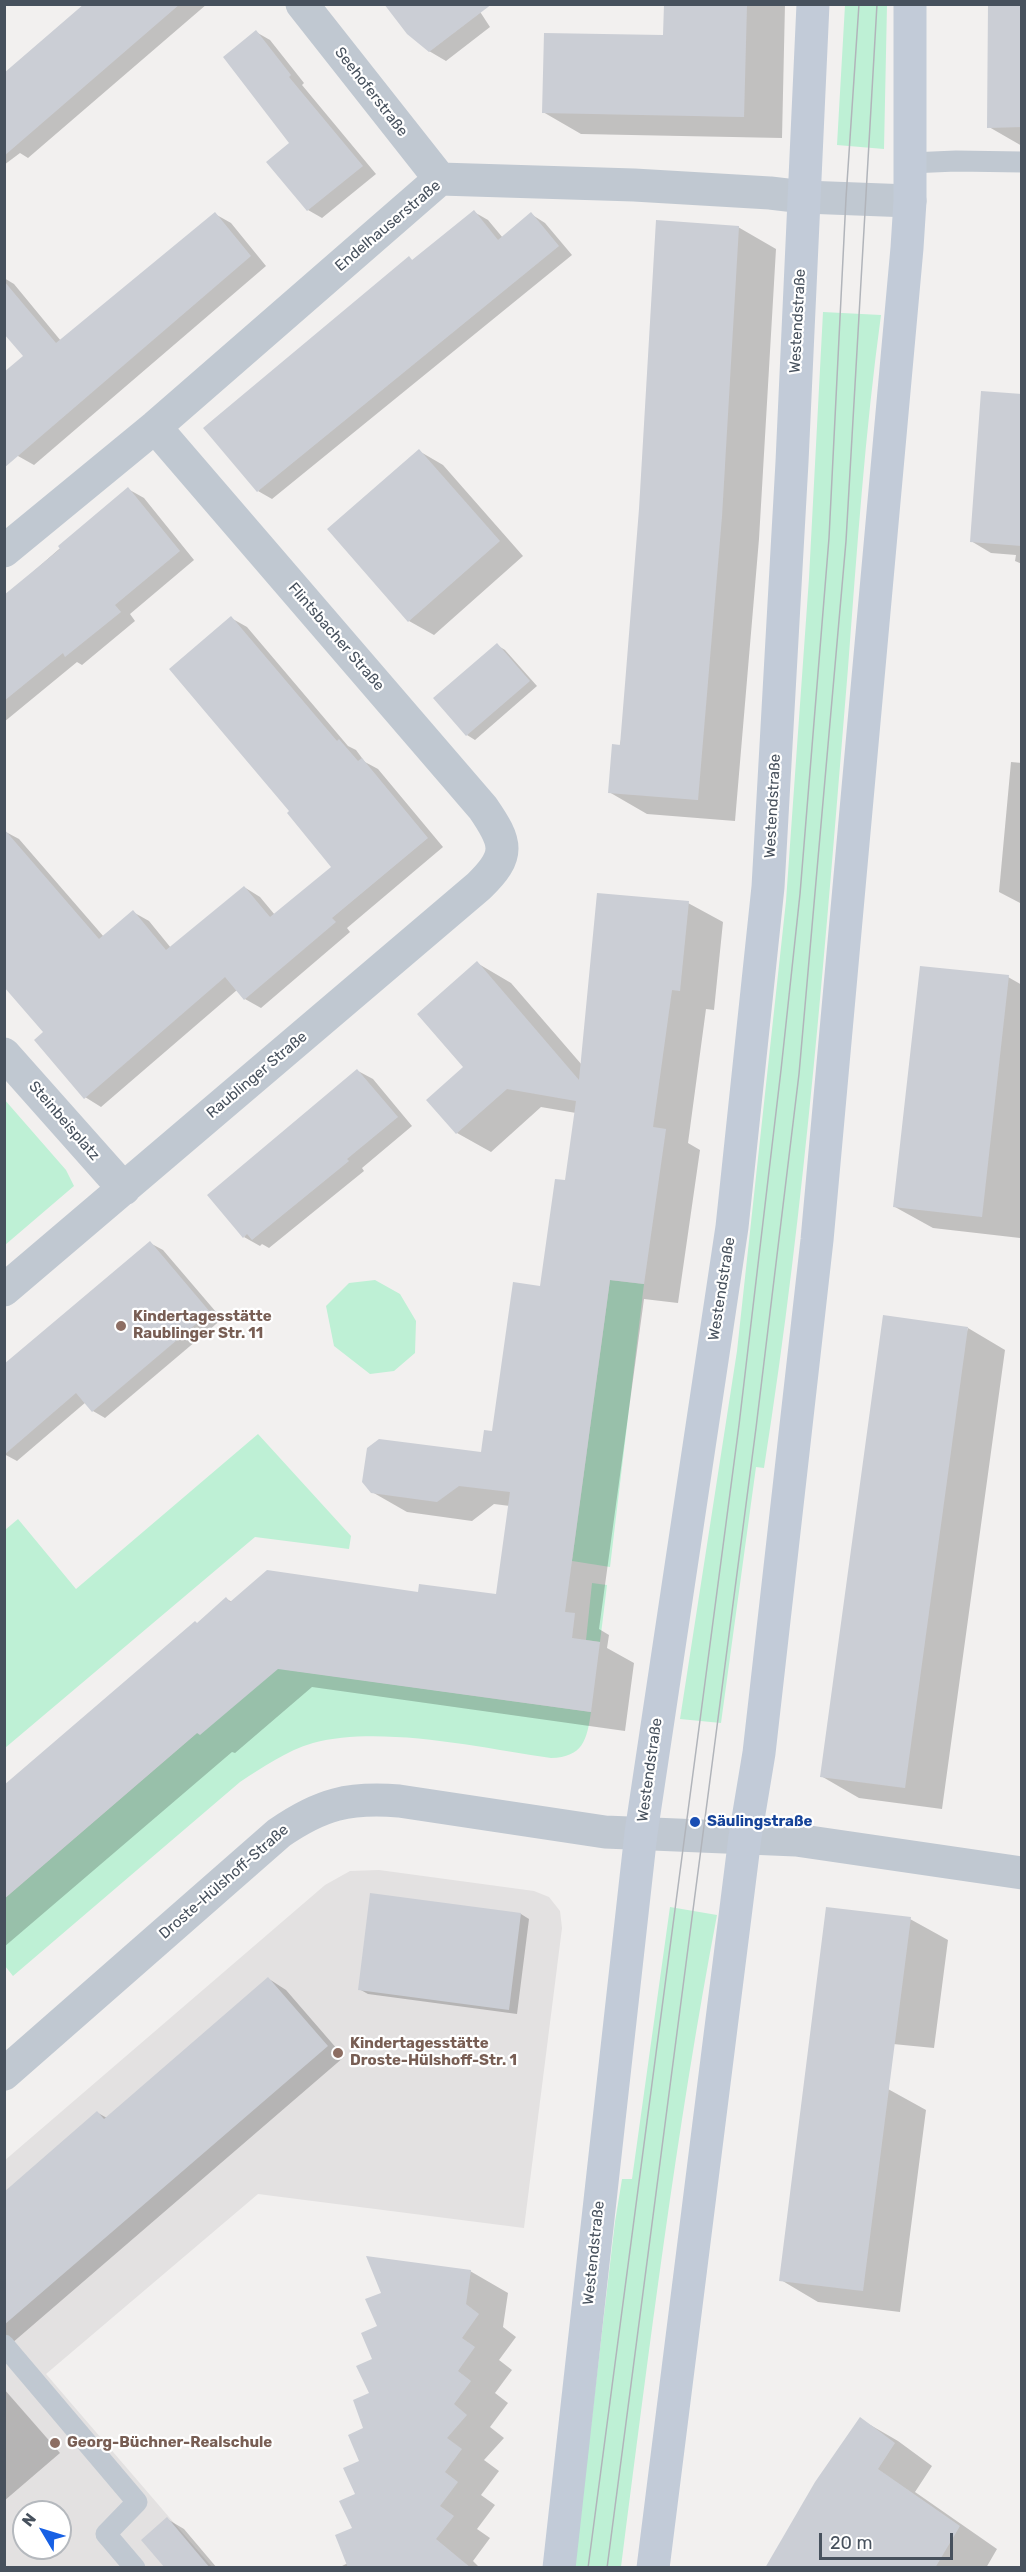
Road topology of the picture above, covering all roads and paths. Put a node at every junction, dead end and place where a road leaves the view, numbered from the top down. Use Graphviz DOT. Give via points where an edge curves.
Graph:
graph roads {
  1 [pos="302,4"];
  2 [pos="813,4"];
  3 [pos="910,4"];
  4 [pos="1022,162"];
  5 [pos="910,163"];
  6 [pos="440,179"];
  7 [pos="804,197"];
  8 [pos="910,201"];
  9 [pos="155,427"];
  10 [pos="4,550"];
  11 [pos="502,854"];
  12 [pos="4,1053"];
  13 [pos="123,1189"];
  14 [pos="4,1290"];
  15 [pos="641,1833"];
  16 [pos="745,1837"];
  17 [pos="1022,1874"];
  18 [pos="4,2074"];
  19 [pos="4,2345"];
  20 [pos="135,2568"];
  21 [pos="559,2568"];
  22 [pos="653,2568"];
  1 -- 6 [label="street, Seehoferstraße"];
  2 -- 7 [label="main road, Westendstraße"];
  3 -- 5 [label="main road"];
  4 -- 5 [label="lane"];
  5 -- 8 [label="main road"];
  6 -- 7 [label="street, Endelhauserstraße" via="634,185"];
  6 -- 9 [label="street, Endelhauserstraße"];
  7 -- 8 [label="street, Endelhauserstraße"];
  7 -- 15 [label="main road, Westendstraße" via="768,887 732,1227"];
  8 -- 16 [label="main road" via="817,1240 759,1753"];
  9 -- 10 [label="street, Endelhauserstraße"];
  9 -- 11 [label="street, Flintsbacher Straße" via="483,807 496,827"];
  11 -- 13 [label="street, Raublinger Straße" via="496,869 479,886"];
  12 -- 13 [label="street, Steinbeisplatz"];
  13 -- 14 [label="street, Raublinger Straße"];
  15 -- 16 [label="street, Droste-Hülshoff-Straße"];
  15 -- 18 [label="street, Droste-Hülshoff-Straße" via="605,1832 380,1799 324,1807 279,1833"];
  15 -- 21 [label="main road, Westendstraße"];
  16 -- 17 [label="street" via="796,1840"];
  16 -- 22 [label="main road"];
  19 -- 20 [label="lane" via="137,2502 106,2535"];
}
